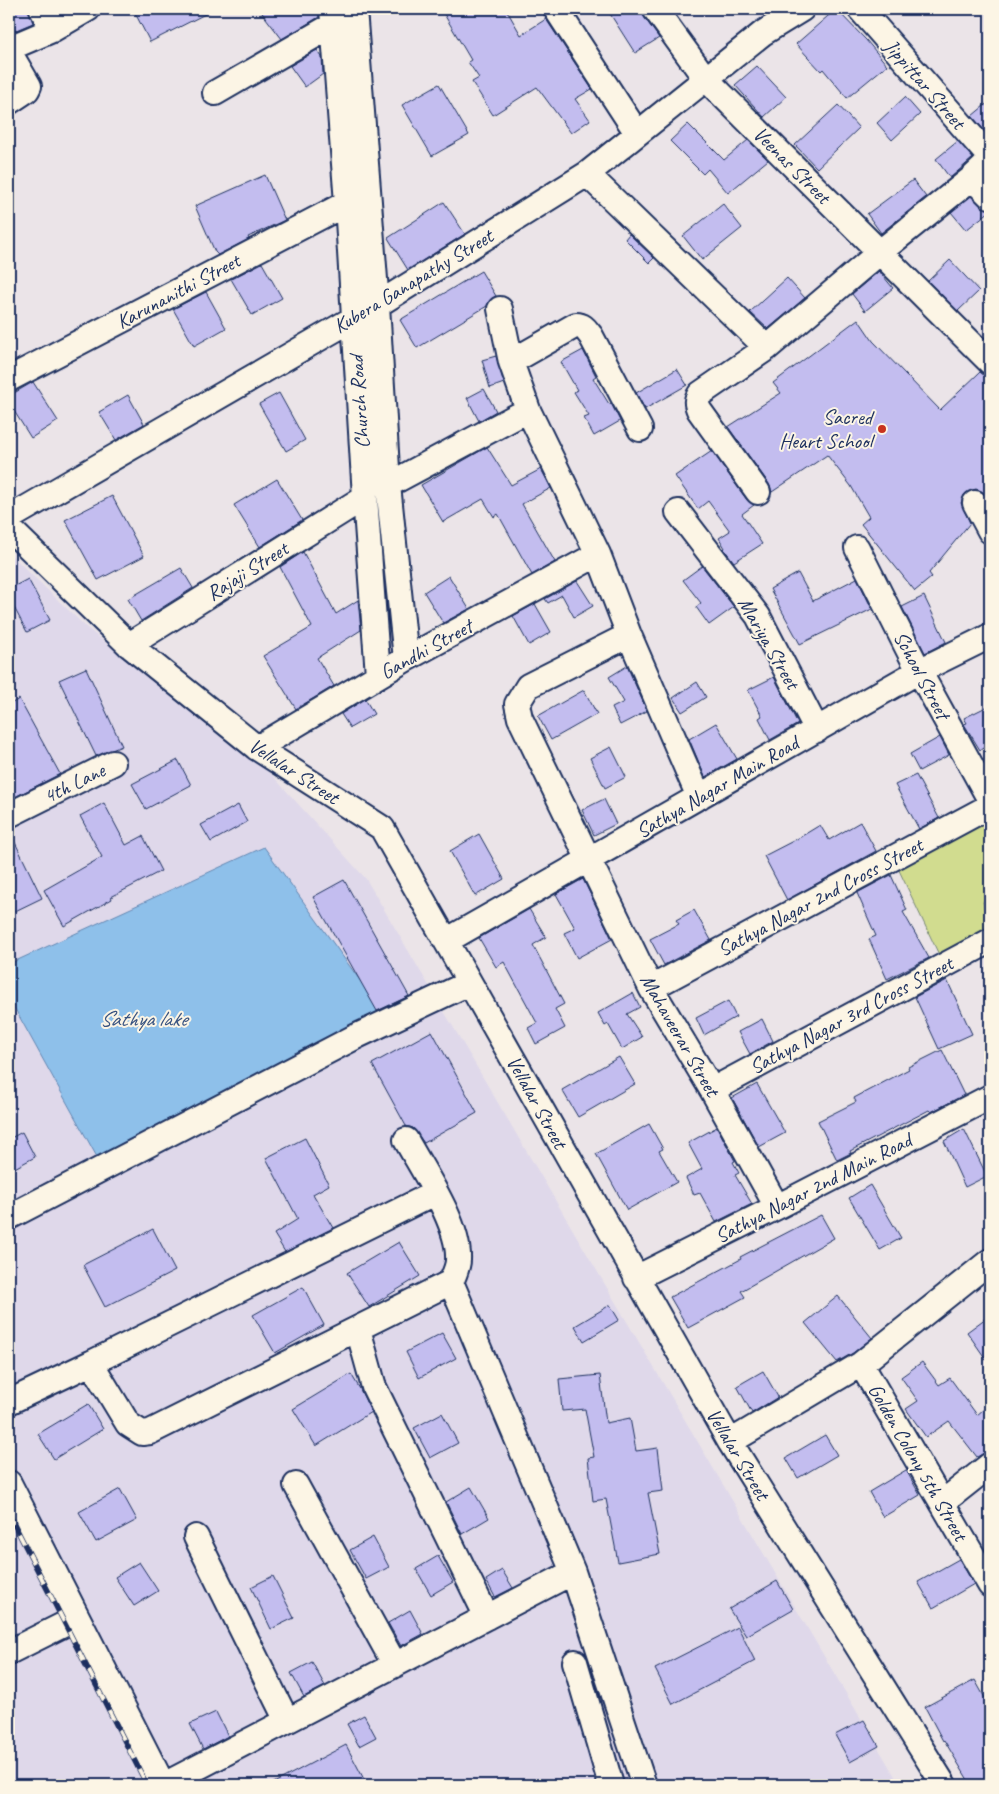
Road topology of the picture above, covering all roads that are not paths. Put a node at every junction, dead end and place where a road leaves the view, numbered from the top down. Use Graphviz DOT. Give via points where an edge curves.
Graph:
graph roads {
  1 [pos="42,9"];
  2 [pos="88,9"];
  3 [pos="354,9"];
  4 [pos="556,9"];
  5 [pos="655,9"];
  6 [pos="860,9"];
  7 [pos="797,10"];
  8 [pos="332,17"];
  9 [pos="52,30"];
  10 [pos="705,78"];
  11 [pos="215,93"];
  12 [pos="9,102"];
  13 [pos="637,133"];
  14 [pos="990,159"];
  15 [pos="587,174"];
  16 [pos="972,178"];
  17 [pos="990,196"];
  18 [pos="347,203"];
  19 [pos="880,252"];
  20 [pos="377,305"];
  21 [pos="500,309"];
  22 [pos="353,318"];
  23 [pos="768,348"];
  24 [pos="511,362"];
  25 [pos="990,362"];
  26 [pos="9,379"];
  27 [pos="528,410"];
  28 [pos="640,429"];
  29 [pos="388,485"];
  30 [pos="758,492"];
  31 [pos="365,497"];
  32 [pos="975,503"];
  33 [pos="678,512"];
  34 [pos="11,531"];
  35 [pos="990,532"];
  36 [pos="857,548"];
  37 [pos="598,554"];
  38 [pos="629,635"];
  39 [pos="990,636"];
  40 [pos="129,645"];
  41 [pos="406,659"];
  42 [pos="919,671"];
  43 [pos="378,675"];
  44 [pos="817,730"];
  45 [pos="257,748"];
  46 [pos="113,763"];
  47 [pos="699,797"];
  48 [pos="990,800"];
  49 [pos="990,806"];
  50 [pos="9,815"];
  51 [pos="588,860"];
  52 [pos="446,941"];
  53 [pos="990,941"];
  54 [pos="469,983"];
  55 [pos="651,988"];
  56 [pos="712,1090"];
  57 [pos="990,1097"];
  58 [pos="406,1140"];
  59 [pos="435,1193"];
  60 [pos="778,1207"];
  61 [pos="9,1217"];
  62 [pos="990,1261"];
  63 [pos="636,1278"];
  64 [pos="451,1282"];
  65 [pos="358,1329"];
  66 [pos="91,1363"];
  67 [pos="862,1364"];
  68 [pos="9,1402"];
  69 [pos="730,1442"];
  70 [pos="990,1465"];
  71 [pos="9,1483"];
  72 [pos="296,1485"];
  73 [pos="942,1504"];
  74 [pos="196,1537"];
  75 [pos="573,1572"];
  76 [pos="990,1585"];
  77 [pos="487,1617"];
  78 [pos="77,1618"];
  79 [pos="9,1652"];
  80 [pos="575,1662"];
  81 [pos="395,1665"];
  82 [pos="287,1721"];
  83 [pos="164,1785"];
  84 [pos="611,1785"];
  85 [pos="644,1785"];
  86 [pos="944,1785"];
  1 -- 9 [label="street"];
  2 -- 9 [label="street"];
  3 -- 20 [label="street, Church Road"];
  4 -- 13 [label="street"];
  5 -- 10 [label="street, Veenas Street"];
  6 -- 14 [label="street, Jippittar Street"];
  7 -- 10 [label="street, Kubera Ganapathy Street"];
  8 -- 11 [label="street"];
  8 -- 18 [label="street, Church Road"];
  9 -- 12 [label="street" via="10,50 29,86"];
  10 -- 13 [label="street, Kubera Ganapathy Street"];
  10 -- 19 [label="street, Veenas Street"];
  13 -- 15 [label="street, Kubera Ganapathy Street"];
  14 -- 16 [label="street"];
  15 -- 20 [label="street, Kubera Ganapathy Street"];
  15 -- 23 [label="street"];
  16 -- 17 [label="street"];
  16 -- 19 [label="street"];
  18 -- 22 [label="street, Church Road"];
  18 -- 26 [label="street, Karunanithi Street"];
  19 -- 23 [label="street"];
  19 -- 25 [label="street, Veenas Street"];
  20 -- 22 [label="street, Kubera Ganapathy Street"];
  20 -- 29 [label="street, Church Road"];
  21 -- 24 [label="street"];
  22 -- 31 [label="street, Church Road"];
  22 -- 34 [label="street, Kubera Ganapathy Street"];
  23 -- 30 [label="street" via="700,394 696,404"];
  24 -- 27 [label="street"];
  24 -- 28 [label="street" via="580,325 591,336"];
  27 -- 29 [label="street"];
  27 -- 37 [label="street"];
  29 -- 41 [label="street, Church Road"];
  31 -- 40 [label="street, Rajaji Street"];
  31 -- 43 [label="street, Church Road"];
  32 -- 35 [label="street"];
  33 -- 44 [label="street, Mariya Street" via="758,616"];
  34 -- 40 [label="street, Vellalar Street"];
  36 -- 42 [label="street, School Street"];
  37 -- 38 [label="street"];
  37 -- 41 [label="street, Gandhi Street"];
  38 -- 47 [label="street"];
  38 -- 51 [label="street, Mahaveerar Street" via="528,686 517,704 520,718"];
  39 -- 42 [label="street, Sathya Nagar Main Road"];
  40 -- 45 [label="street, Vellalar Street"];
  41 -- 43 [label="street, Gandhi Street"];
  42 -- 44 [label="street, Sathya Nagar Main Road"];
  42 -- 48 [label="street, School Street"];
  43 -- 45 [label="street, Gandhi Street"];
  44 -- 47 [label="street, Sathya Nagar Main Road"];
  45 -- 52 [label="street, Vellalar Street" via="382,828"];
  46 -- 50 [label="street, 4th Lane"];
  47 -- 51 [label="street, Sathya Nagar Main Road"];
  49 -- 55 [label="street, Sathya Nagar 2nd Cross Street"];
  51 -- 52 [label="street, Sathya Nagar Main Road"];
  51 -- 55 [label="street, Mahaveerar Street"];
  52 -- 54 [label="street, Vellalar Street"];
  53 -- 56 [label="street, Sathya Nagar 3rd Cross Street"];
  54 -- 61 [label="street" via="356,1036"];
  54 -- 63 [label="street, Vellalar Street"];
  55 -- 56 [label="street, Mahaveerar Street"];
  56 -- 60 [label="street, Mahaveerar Street"];
  57 -- 60 [label="street, Sathya Nagar 2nd Main Road"];
  58 -- 59 [label="street"];
  59 -- 64 [label="street" via="456,1235 458,1261"];
  59 -- 66 [label="street"];
  60 -- 63 [label="street, Sathya Nagar 2nd Main Road"];
  62 -- 67 [label="street"];
  63 -- 69 [label="street, Vellalar Street"];
  64 -- 65 [label="street"];
  64 -- 75 [label="street"];
  65 -- 66 [label="street" via="150,1432 142,1433 128,1424"];
  65 -- 77 [label="street" via="374,1386"];
  66 -- 68 [label="street"];
  67 -- 69 [label="street"];
  67 -- 73 [label="street, Golden Colony 5th Street"];
  69 -- 86 [label="street, Vellalar Street"];
  70 -- 73 [label="street"];
  71 -- 78 [label="street"];
  72 -- 81 [label="street"];
  73 -- 76 [label="street, Golden Colony 5th Street"];
  74 -- 82 [label="street"];
  75 -- 77 [label="street"];
  75 -- 85 [label="street"];
  77 -- 81 [label="street"];
  78 -- 79 [label="street"];
  78 -- 83 [label="street"];
  80 -- 84 [label="street"];
  81 -- 82 [label="street"];
  82 -- 83 [label="street"];
}
